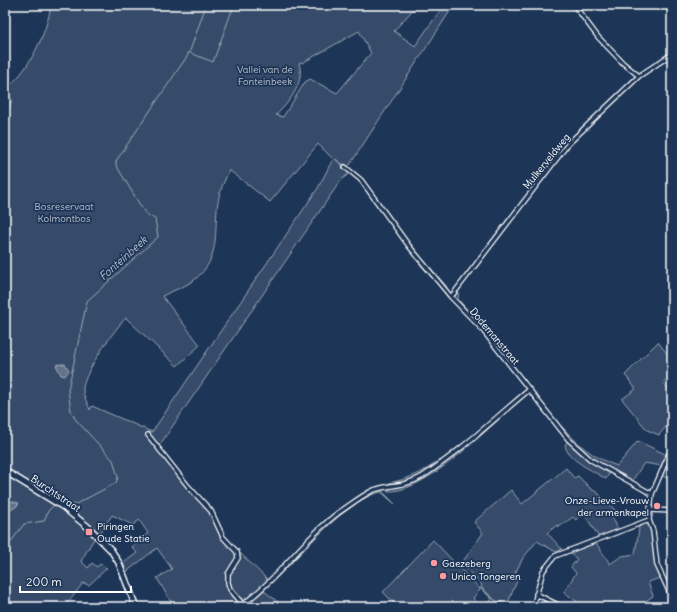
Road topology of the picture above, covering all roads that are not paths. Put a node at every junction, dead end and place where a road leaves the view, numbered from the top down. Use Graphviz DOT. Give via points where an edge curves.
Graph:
graph roads {
  1 [pos="574,5"];
  2 [pos="672,54"];
  3 [pos="639,76"];
  4 [pos="345,167"];
  5 [pos="451,297"];
  6 [pos="529,390"];
  7 [pos="148,435"];
  8 [pos="672,447"];
  9 [pos="5,471"];
  10 [pos="652,494"];
  11 [pos="651,510"];
  12 [pos="672,511"];
  13 [pos="648,520"];
  14 [pos="536,594"];
  15 [pos="672,598"];
  16 [pos="242,606"];
  17 [pos="136,607"];
  18 [pos="533,607"];
  19 [pos="562,607"];
  1 -- 3 [label="street" via="598,37"];
  2 -- 3 [label="street, Mulkerveldweg"];
  3 -- 5 [label="street, Mulkerveldweg" via="568,144"];
  4 -- 5 [label="street, Dodemanstraat" via="361,180 409,246"];
  5 -- 6 [label="street, Dodemanstraat" via="481,328"];
  6 -- 10 [label="street, Dodemanstraat" via="563,434 591,460"];
  6 -- 16 [label="street" via="472,439 422,476 402,486 374,490 337,514 264,588"];
  7 -- 16 [label="street" via="211,511 223,537 237,552 238,558 228,574 228,583"];
  8 -- 10 [label="street"];
  9 -- 17 [label="street, Burchtstraat" via="62,506 95,534 116,557"];
  10 -- 11 [label="street"];
  11 -- 12 [label="street"];
  11 -- 13 [label="street"];
  13 -- 14 [label="street" via="555,556 543,571"];
  13 -- 15 [label="street" via="653,531 657,565"];
  14 -- 18 [label="street"];
  14 -- 19 [label="street"];
}
